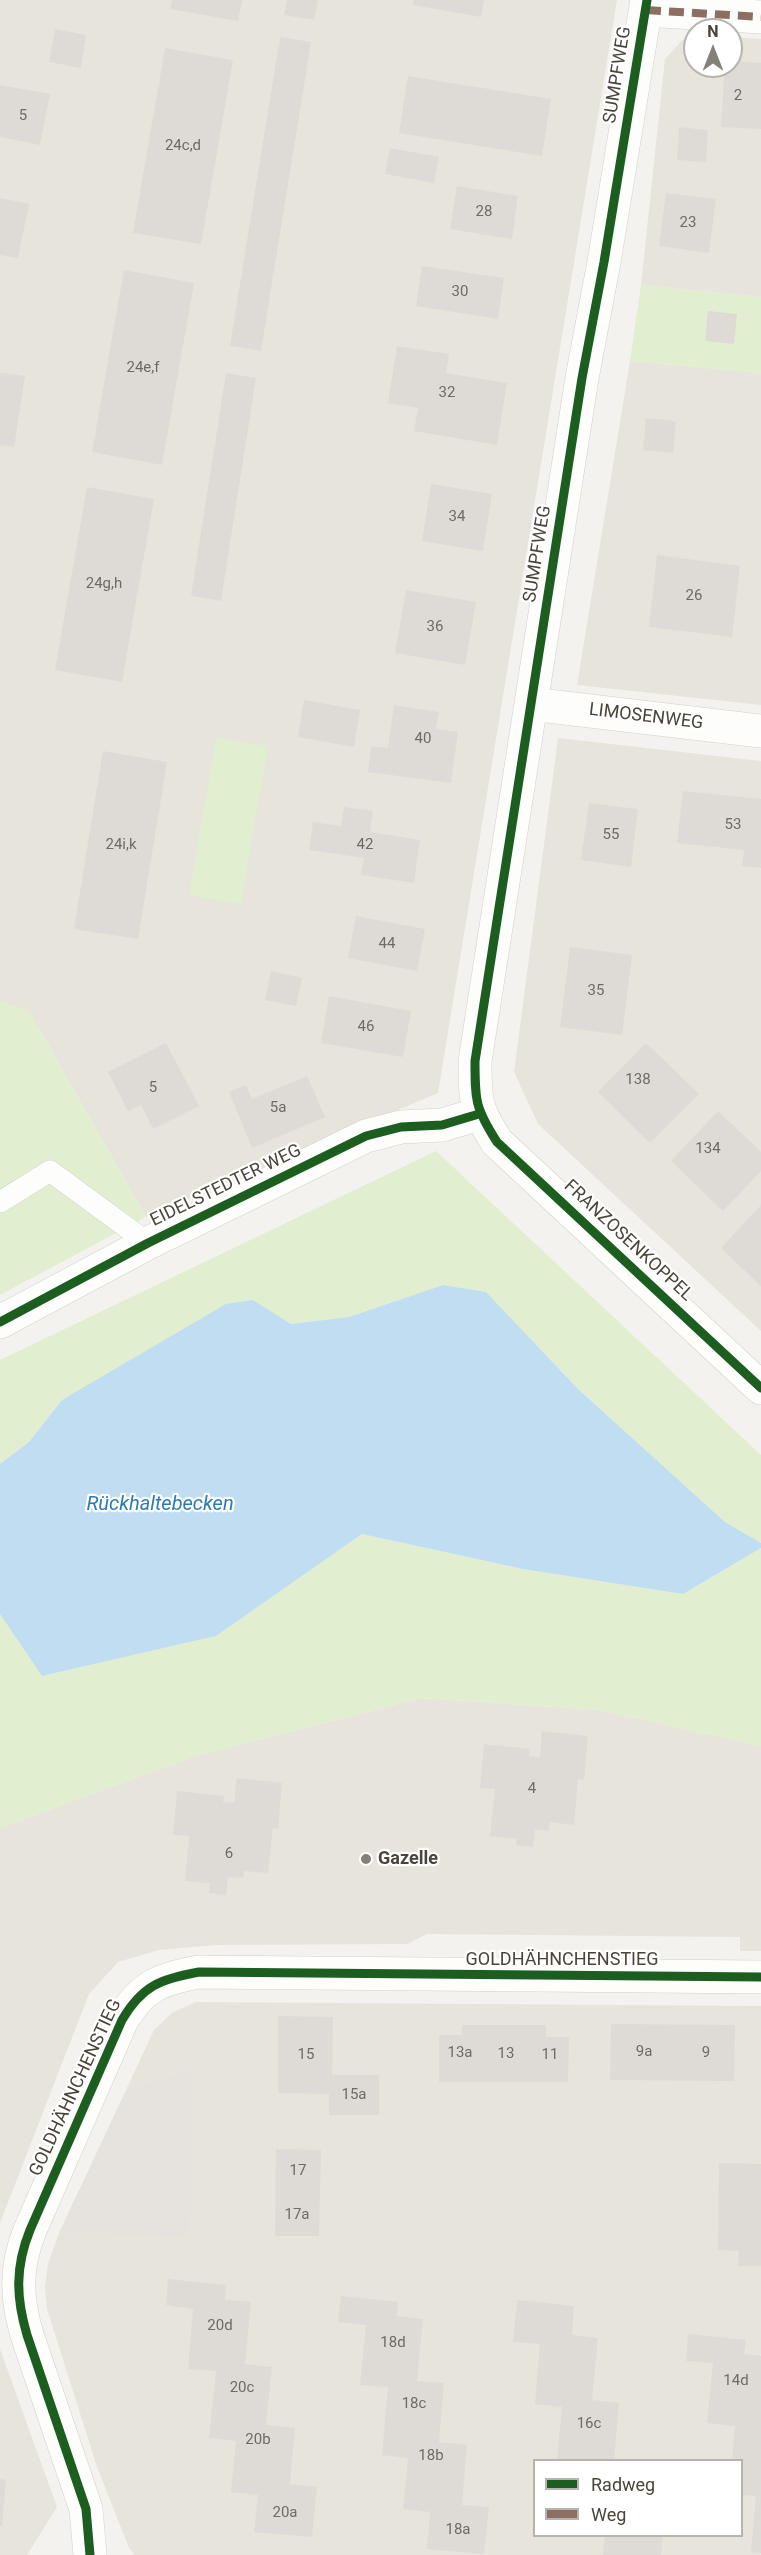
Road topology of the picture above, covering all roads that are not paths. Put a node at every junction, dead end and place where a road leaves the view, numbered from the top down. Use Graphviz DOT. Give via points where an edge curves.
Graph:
graph roads {
  1 [pos="646,5"];
  2 [pos="761,17"];
  3 [pos="531,704"];
  4 [pos="761,731"];
  5 [pos="479,1114"];
  6 [pos="0,1202"];
  7 [pos="148,1243"];
  8 [pos="0,1322"];
  9 [pos="761,1388"];
  10 [pos="761,1977"];
  11 [pos="90,2555"];
  1 -- 2 [label="street"];
  1 -- 3 [label="street, SUMPFWEG"];
  3 -- 4 [label="street, LIMOSENWEG"];
  3 -- 5 [label="street, SUMPFWEG" via="475,1061"];
  5 -- 7 [label="street, EIDELSTEDTER WEG" via="442,1125 401,1127 366,1136"];
  5 -- 9 [label="street, FRANZOSENKOPPEL" via="514,1159"];
  6 -- 7 [label="lane" via="50,1171"];
  7 -- 8 [label="street, EIDELSTEDTER WEG"];
  10 -- 11 [label="street, GOLDHÄHNCHENSTIEG" via="199,1972 151,1986 134,2000 30,2230 17,2276 19,2308 27,2336 86,2509"];
}
